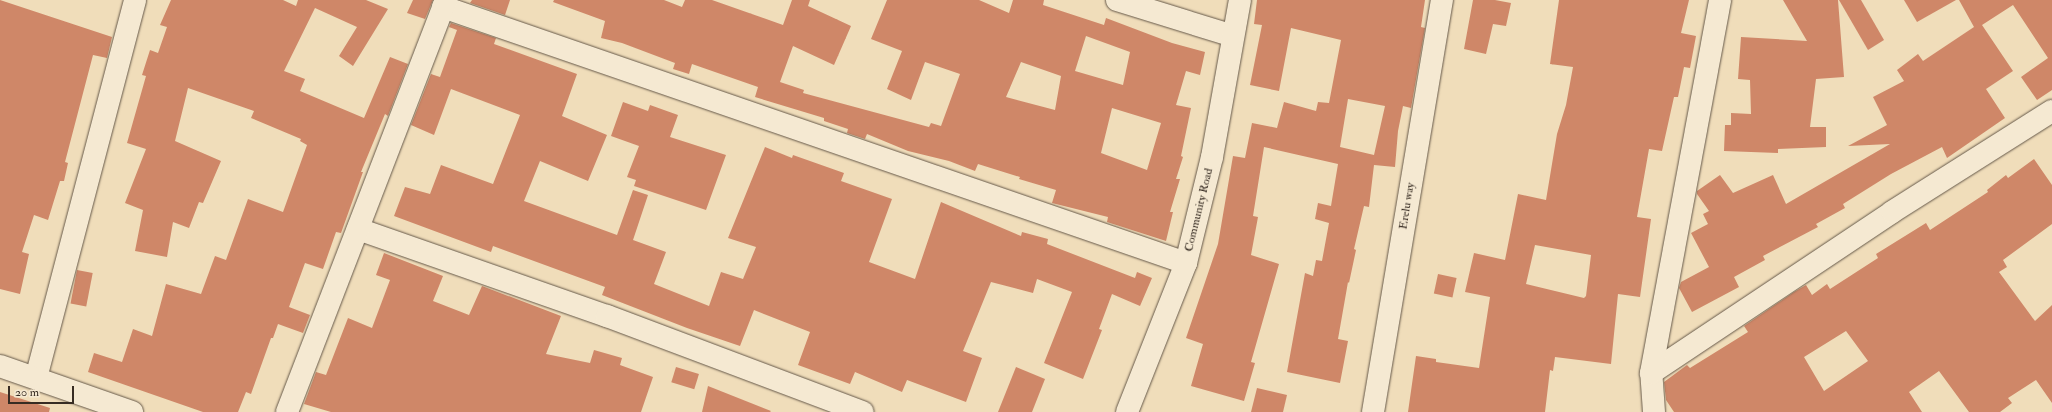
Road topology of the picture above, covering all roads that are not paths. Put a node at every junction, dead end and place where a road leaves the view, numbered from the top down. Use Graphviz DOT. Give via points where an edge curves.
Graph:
graph roads {
  1 [pos="135,0"];
  2 [pos="1116,0"];
  3 [pos="1240,0"];
  4 [pos="1442,0"];
  5 [pos="1720,0"];
  6 [pos="445,4"];
  7 [pos="1233,36"];
  8 [pos="2052,111"];
  9 [pos="358,229"];
  10 [pos="1186,263"];
  11 [pos="0,366"];
  12 [pos="1651,373"];
  13 [pos="36,378"];
  14 [pos="132,412"];
  15 [pos="287,412"];
  16 [pos="863,412"];
  17 [pos="1127,412"];
  18 [pos="1373,412"];
  19 [pos="1654,412"];
  1 -- 13 [label="street"];
  2 -- 7 [label="street"];
  3 -- 7 [label="street, Community Road"];
  4 -- 18 [label="street, Erelu way"];
  5 -- 12 [label="street"];
  6 -- 9 [label="street"];
  6 -- 10 [label="street"];
  7 -- 10 [label="street, Community Road" via="1212,157"];
  8 -- 12 [label="street" via="1892,212"];
  9 -- 15 [label="street"];
  9 -- 16 [label="street" via="607,316"];
  10 -- 17 [label="street, Community Road"];
  11 -- 13 [label="street"];
  12 -- 19 [label="street"];
  13 -- 14 [label="street"];
}
